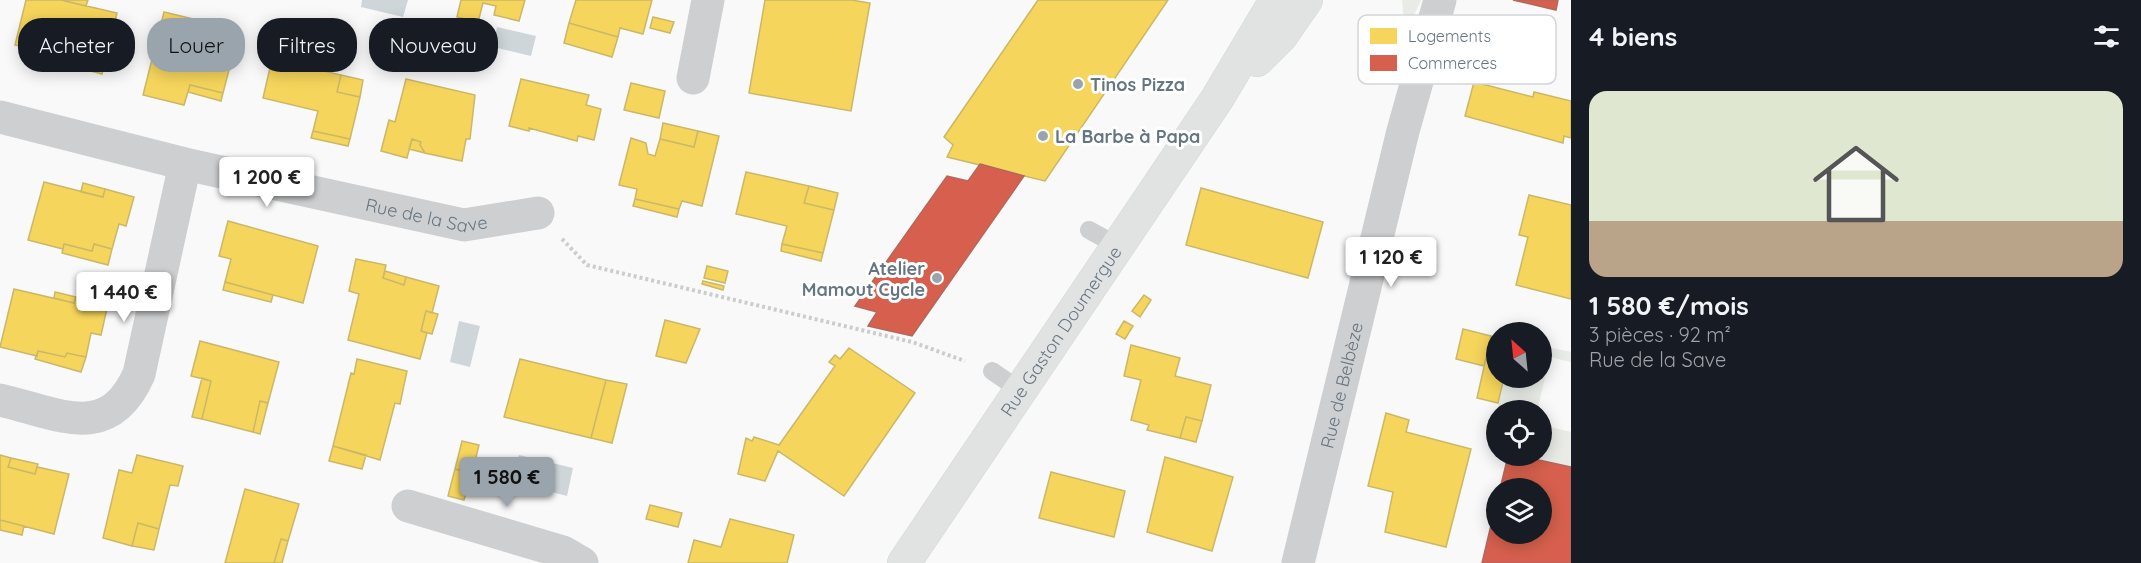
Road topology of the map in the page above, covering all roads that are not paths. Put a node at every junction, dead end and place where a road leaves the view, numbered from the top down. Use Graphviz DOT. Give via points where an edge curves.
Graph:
graph roads {
  1 [pos="708,0"];
  2 [pos="1276,0"];
  3 [pos="1306,0"];
  4 [pos="1440,0"];
  5 [pos="1436,15"];
  6 [pos="693,78"];
  7 [pos="1416,84"];
  8 [pos="1217,99"];
  9 [pos="0,117"];
  10 [pos="185,164"];
  11 [pos="538,213"];
  12 [pos="1089,230"];
  13 [pos="1118,246"];
  14 [pos="992,371"];
  15 [pos="1021,391"];
  16 [pos="0,400"];
  17 [pos="408,506"];
  18 [pos="582,563"];
  19 [pos="904,563"];
  20 [pos="1298,563"];
  1 -- 6 [label="street"];
  2 -- 8 [label="main road, Rue Gaston Doumergue"];
  3 -- 8 [label="main road, Rue Gaston Doumergue" via="1281,36"];
  4 -- 5 [label="street, Rue de Belbèze"];
  7 -- 20 [label="street, Rue de Belbèze"];
  8 -- 13 [label="main road, Rue Gaston Doumergue"];
  9 -- 10 [label="street, Rue de la Save"];
  10 -- 11 [label="street, Rue de la Save" via="464,225"];
  10 -- 16 [label="street" via="139,374 125,400 102,417 82,419"];
  12 -- 13 [label="lane"];
  13 -- 15 [label="main road, Rue Gaston Doumergue"];
  14 -- 15 [label="lane"];
  15 -- 19 [label="main road, Rue Gaston Doumergue"];
  17 -- 18 [label="street" via="563,552"];
}
